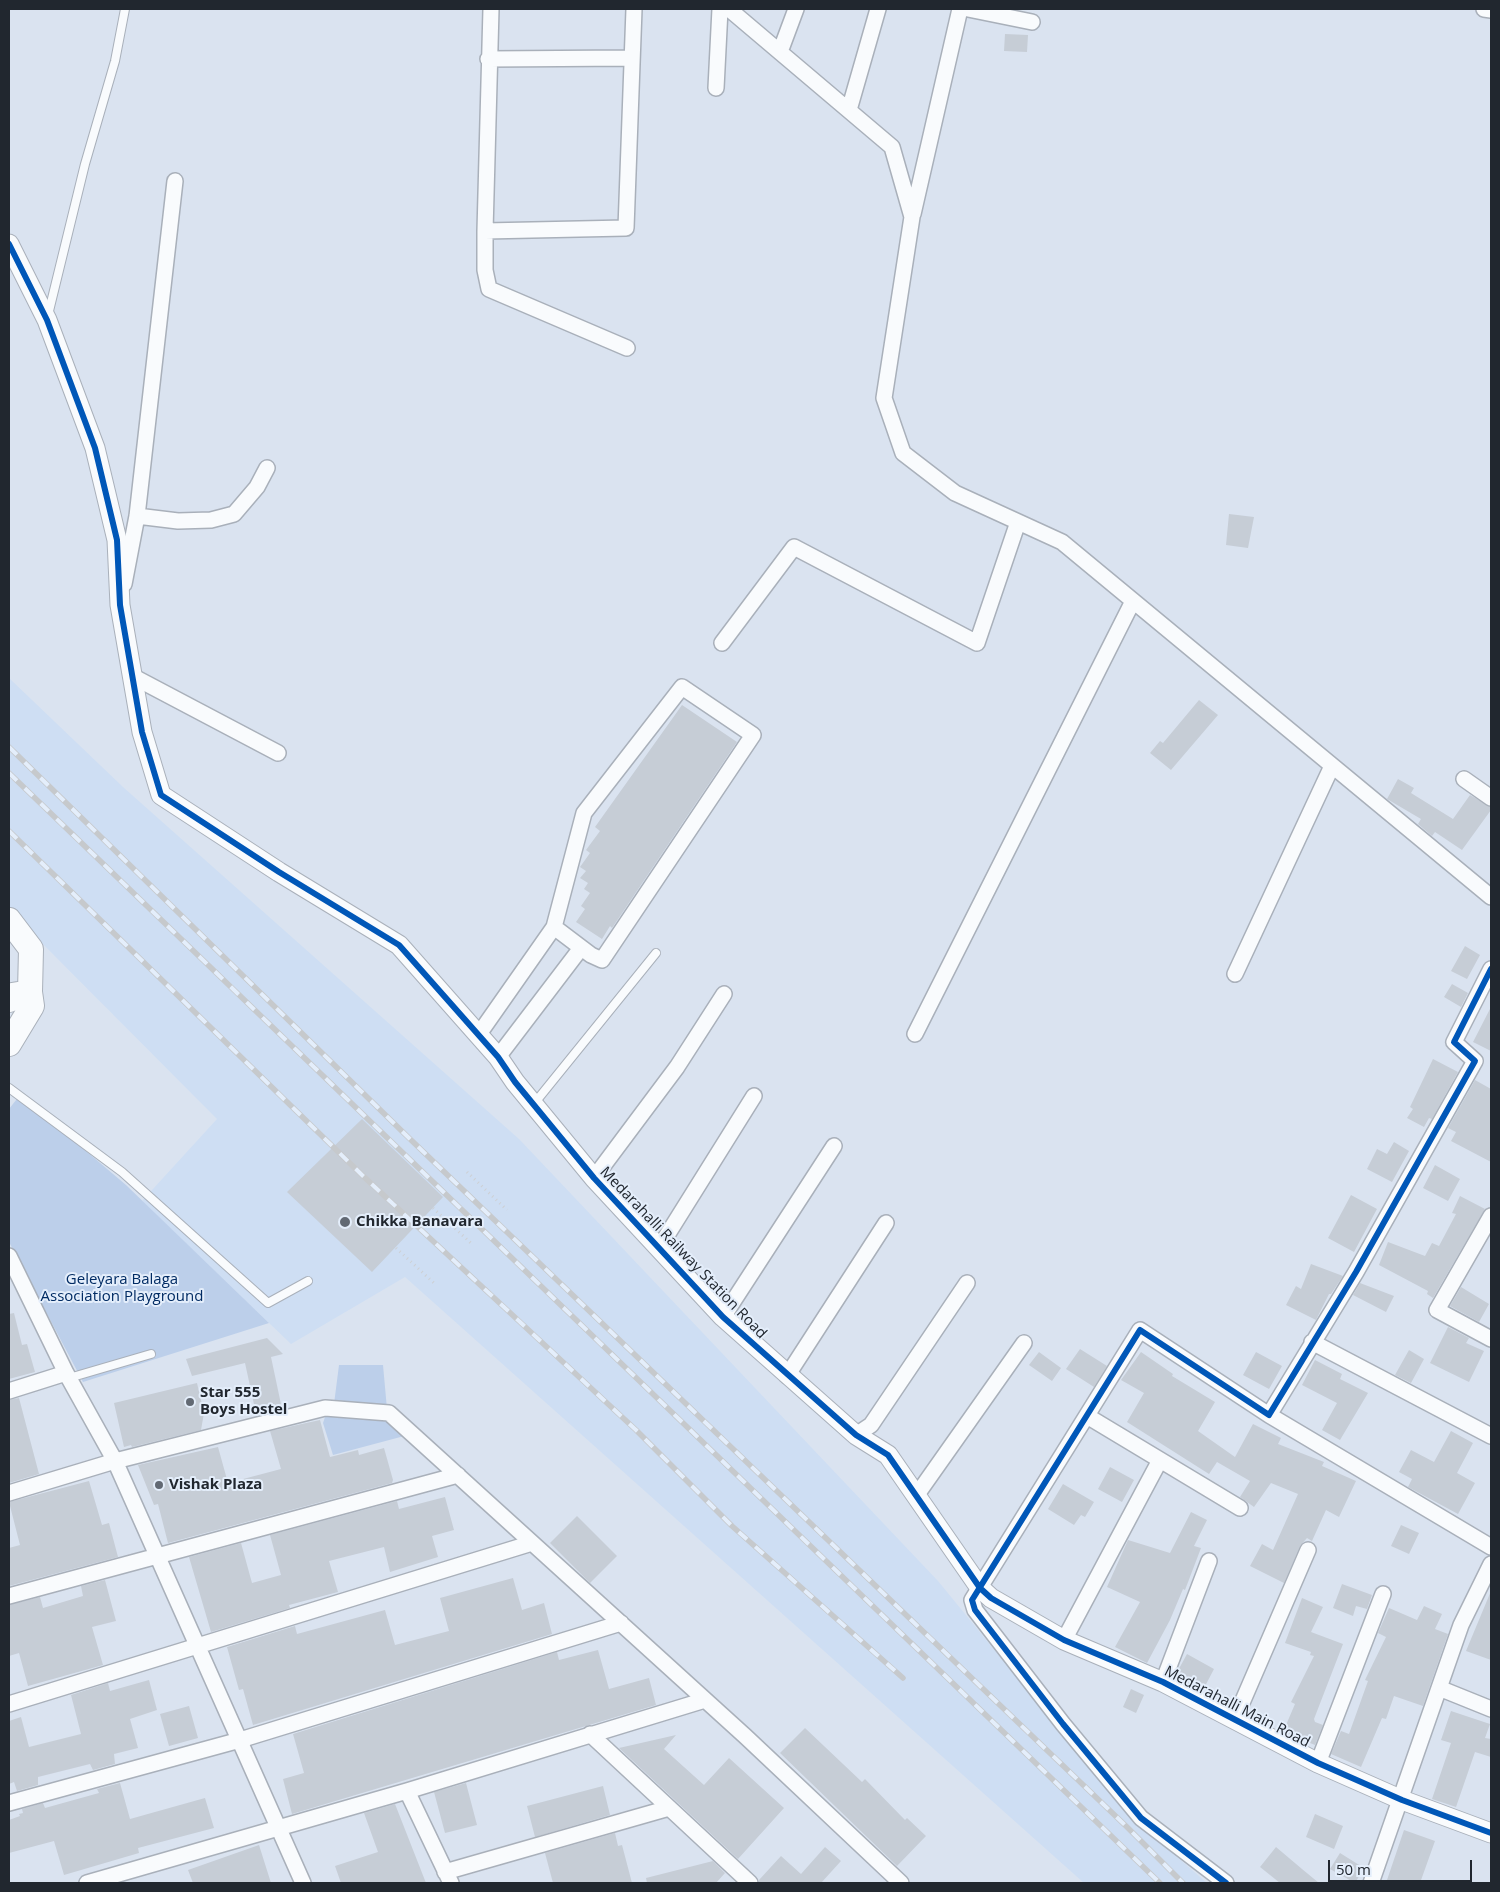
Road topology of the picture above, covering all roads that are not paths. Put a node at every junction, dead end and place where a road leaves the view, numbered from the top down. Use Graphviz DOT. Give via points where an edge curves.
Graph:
graph roads {
  1 [pos="125,9"];
  2 [pos="491,9"];
  3 [pos="634,9"];
  4 [pos="720,9"];
  5 [pos="729,9"];
  6 [pos="796,9"];
  7 [pos="878,9"];
  8 [pos="960,9"];
  9 [pos="968,9"];
  10 [pos="1484,9"];
  11 [pos="1491,10"];
  12 [pos="1032,22"];
  13 [pos="780,52"];
  14 [pos="631,58"];
  15 [pos="488,59"];
  16 [pos="716,88"];
  17 [pos="849,110"];
  18 [pos="175,181"];
  19 [pos="912,217"];
  20 [pos="485,231"];
  21 [pos="9,244"];
  22 [pos="47,320"];
  23 [pos="627,348"];
  24 [pos="267,468"];
  25 [pos="137,516"];
  26 [pos="1018,522"];
  27 [pos="1133,601"];
  28 [pos="120,604"];
  29 [pos="722,643"];
  30 [pos="132,676"];
  31 [pos="278,753"];
  32 [pos="1332,766"];
  33 [pos="1464,779"];
  34 [pos="1491,798"];
  35 [pos="1491,897"];
  36 [pos="9,920"];
  37 [pos="554,927"];
  38 [pos="581,948"];
  39 [pos="656,953"];
  40 [pos="1491,970"];
  41 [pos="1235,974"];
  42 [pos="724,994"];
  43 [pos="19,996"];
  44 [pos="479,1034"];
  45 [pos="915,1034"];
  46 [pos="9,1044"];
  47 [pos="498,1056"];
  48 [pos="9,1088"];
  49 [pos="754,1096"];
  50 [pos="534,1105"];
  51 [pos="834,1146"];
  52 [pos="594,1178"];
  53 [pos="1491,1216"];
  54 [pos="886,1223"];
  55 [pos="659,1248"];
  56 [pos="9,1256"];
  57 [pos="308,1282"];
  58 [pos="967,1283"];
  59 [pos="723,1317"];
  60 [pos="1491,1339"];
  61 [pos="1312,1342"];
  62 [pos="1024,1343"];
  63 [pos="150,1354"];
  64 [pos="67,1375"];
  65 [pos="787,1376"];
  66 [pos="9,1392"];
  67 [pos="1269,1415"];
  68 [pos="1087,1416"];
  69 [pos="856,1435"];
  70 [pos="1491,1436"];
  71 [pos="1160,1460"];
  72 [pos="115,1461"];
  73 [pos="458,1475"];
  74 [pos="9,1493"];
  75 [pos="916,1496"];
  76 [pos="1240,1508"];
  77 [pos="532,1542"];
  78 [pos="1491,1547"];
  79 [pos="1308,1550"];
  80 [pos="159,1556"];
  81 [pos="1209,1561"];
  82 [pos="1491,1564"];
  83 [pos="980,1588"];
  84 [pos="1383,1594"];
  85 [pos="9,1596"];
  86 [pos="620,1623"];
  87 [pos="1064,1640"];
  88 [pos="199,1646"];
  89 [pos="1163,1682"];
  90 [pos="1439,1688"];
  91 [pos="704,1700"];
  92 [pos="9,1704"];
  93 [pos="1491,1709"];
  94 [pos="1234,1719"];
  95 [pos="590,1734"];
  96 [pos="240,1740"];
  97 [pos="1318,1763"];
  98 [pos="407,1791"];
  99 [pos="1402,1800"];
  100 [pos="9,1802"];
  101 [pos="670,1808"];
  102 [pos="278,1828"];
  103 [pos="1491,1833"];
  104 [pos="448,1878"];
  105 [pos="87,1883"];
  106 [pos="303,1883"];
  107 [pos="750,1883"];
  108 [pos="901,1883"];
  109 [pos="1226,1883"];
  110 [pos="1371,1883"];
  1 -- 22 [label="lane" via="115,61 85,164"];
  2 -- 15 [label="street"];
  3 -- 14 [label="street"];
  4 -- 16 [label="street"];
  5 -- 13 [label="street"];
  6 -- 13 [label="street"];
  7 -- 17 [label="street"];
  8 -- 19 [label="street"];
  9 -- 12 [label="street"];
  10 -- 11 [label="street"];
  13 -- 17 [label="street"];
  14 -- 15 [label="street"];
  14 -- 20 [label="street" via="626,228"];
  15 -- 20 [label="street"];
  17 -- 19 [label="street" via="892,147"];
  18 -- 25 [label="street"];
  19 -- 26 [label="street" via="884,398 903,453 955,493"];
  20 -- 23 [label="street" via="485,270 489,289"];
  21 -- 22 [label="street, Medarahalli Railway Station Road"];
  22 -- 28 [label="street, Medarahalli Railway Station Road" via="95,448 117,540"];
  24 -- 25 [label="street" via="257,487 234,514 211,520 178,521"];
  25 -- 28 [label="street"];
  26 -- 27 [label="street" via="1062,542"];
  26 -- 29 [label="street" via="978,643 794,548"];
  27 -- 32 [label="street"];
  27 -- 45 [label="street"];
  28 -- 30 [label="street, Medarahalli Railway Station Road"];
  30 -- 31 [label="street"];
  30 -- 44 [label="street, Medarahalli Railway Station Road" via="142,732 161,795 399,945"];
  32 -- 35 [label="street"];
  32 -- 41 [label="street"];
  33 -- 34 [label="street"];
  36 -- 43 [label="main road" via="32,948"];
  37 -- 38 [label="street"];
  37 -- 38 [label="street" via="584,813 682,687 753,736 607,954 602,960"];
  37 -- 44 [label="street"];
  38 -- 47 [label="street"];
  39 -- 50 [label="lane"];
  40 -- 61 [label="street" via="1454,1042 1475,1061 1356,1272"];
  42 -- 52 [label="street" via="677,1067"];
  43 -- 46 [label="main road" via="32,1006"];
  44 -- 47 [label="street, Medarahalli Railway Station Road"];
  47 -- 50 [label="street, Medarahalli Railway Station Road"];
  48 -- 57 [label="lane" via="122,1172 268,1303"];
  49 -- 55 [label="street"];
  50 -- 52 [label="street, Medarahalli Railway Station Road"];
  51 -- 59 [label="street"];
  52 -- 55 [label="street, Medarahalli Railway Station Road"];
  53 -- 60 [label="street" via="1437,1310"];
  54 -- 65 [label="street"];
  55 -- 59 [label="street, Medarahalli Railway Station Road"];
  56 -- 64 [label="street"];
  58 -- 69 [label="street" via="871,1425"];
  59 -- 65 [label="street, Medarahalli Railway Station Road"];
  61 -- 67 [label="street"];
  61 -- 70 [label="street"];
  62 -- 75 [label="street"];
  63 -- 64 [label="lane"];
  64 -- 66 [label="street"];
  64 -- 72 [label="street"];
  65 -- 69 [label="street, Medarahalli Railway Station Road"];
  67 -- 68 [label="street" via="1140,1330"];
  67 -- 78 [label="street"];
  68 -- 71 [label="street"];
  68 -- 83 [label="street"];
  69 -- 75 [label="street, Medarahalli Railway Station Road" via="888,1456"];
  71 -- 76 [label="street"];
  71 -- 87 [label="street"];
  72 -- 73 [label="street" via="325,1408 388,1414"];
  72 -- 74 [label="street"];
  72 -- 80 [label="street"];
  73 -- 77 [label="street"];
  73 -- 80 [label="street"];
  75 -- 83 [label="street, Medarahalli Railway Station Road"];
  77 -- 86 [label="street"];
  77 -- 88 [label="street"];
  79 -- 94 [label="street"];
  80 -- 85 [label="street"];
  80 -- 88 [label="street"];
  81 -- 89 [label="street"];
  82 -- 90 [label="street" via="1461,1625"];
  83 -- 87 [label="street, Medarahalli Main Road" via="991,1598"];
  83 -- 109 [label="street" via="972,1600 974,1610 1135,1811"];
  84 -- 97 [label="street"];
  86 -- 91 [label="street"];
  86 -- 96 [label="street"];
  87 -- 89 [label="street, Medarahalli Main Road"];
  88 -- 92 [label="street"];
  88 -- 96 [label="street"];
  89 -- 94 [label="street, Medarahalli Main Road"];
  90 -- 93 [label="street"];
  90 -- 99 [label="street"];
  91 -- 95 [label="street"];
  91 -- 108 [label="street"];
  94 -- 97 [label="street, Medarahalli Main Road"];
  95 -- 98 [label="street"];
  95 -- 101 [label="street"];
  96 -- 100 [label="street"];
  96 -- 102 [label="street"];
  97 -- 99 [label="street, Medarahalli Main Road"];
  98 -- 102 [label="street"];
  98 -- 104 [label="street"];
  99 -- 103 [label="street, Medarahalli Main Road"];
  99 -- 110 [label="street"];
  101 -- 104 [label="street"];
  101 -- 107 [label="street"];
  102 -- 105 [label="street"];
  102 -- 106 [label="street"];
}
